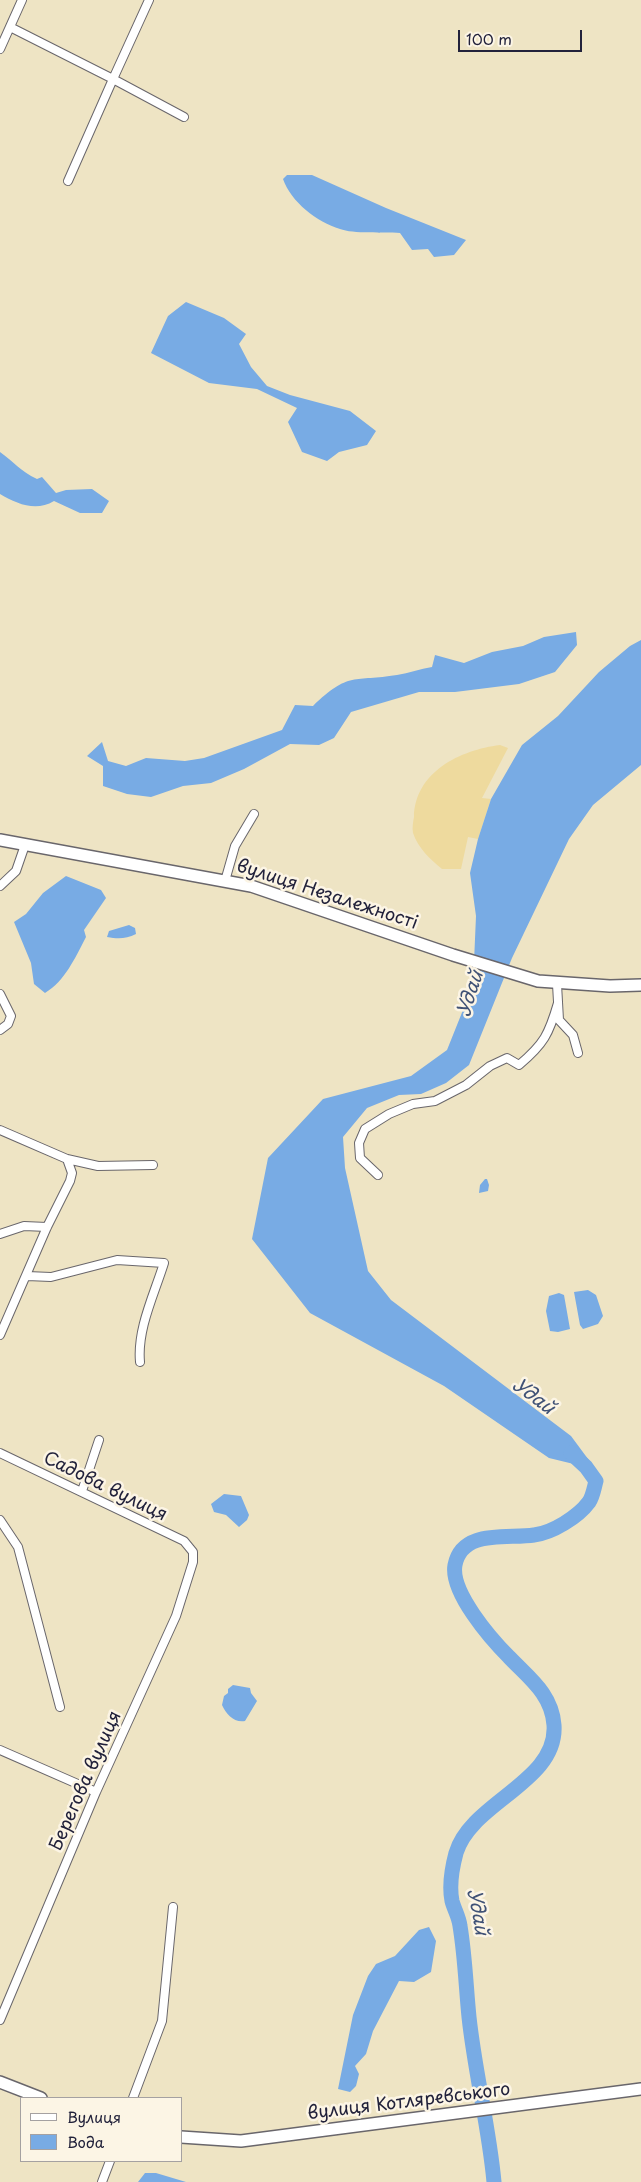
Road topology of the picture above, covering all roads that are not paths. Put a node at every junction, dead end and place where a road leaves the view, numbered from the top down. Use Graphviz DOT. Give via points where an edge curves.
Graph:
graph roads {
  1 [pos="22,0"];
  2 [pos="149,0"];
  3 [pos="10,27"];
  4 [pos="0,49"];
  5 [pos="113,79"];
  6 [pos="184,117"];
  7 [pos="68,181"];
  8 [pos="254,814"];
  9 [pos="0,840"];
  10 [pos="25,845"];
  11 [pos="225,881"];
  12 [pos="0,886"];
  13 [pos="558,984"];
  14 [pos="641,984"];
  15 [pos="0,994"];
  16 [pos="558,1003"];
  17 [pos="0,1030"];
  18 [pos="578,1053"];
  19 [pos="0,1130"];
  20 [pos="67,1159"];
  21 [pos="153,1165"];
  22 [pos="378,1175"];
  23 [pos="47,1227"];
  24 [pos="0,1234"];
  25 [pos="28,1276"];
  26 [pos="0,1335"];
  27 [pos="140,1362"];
  28 [pos="99,1440"];
  29 [pos="0,1453"];
  30 [pos="82,1491"];
  31 [pos="0,1520"];
  32 [pos="193,1552"];
  33 [pos="60,1707"];
  34 [pos="0,1750"];
  35 [pos="96,1792"];
  36 [pos="173,1907"];
  37 [pos="0,2020"];
  38 [pos="0,2082"];
  39 [pos="641,2089"];
  40 [pos="38,2097"];
  41 [pos="133,2097"];
  42 [pos="182,2137"];
  43 [pos="110,2162"];
  44 [pos="102,2182"];
  1 -- 3 [label="street"];
  2 -- 5 [label="street"];
  3 -- 4 [label="street"];
  3 -- 5 [label="street"];
  5 -- 6 [label="street"];
  5 -- 7 [label="street"];
  8 -- 11 [label="street" via="235,846"];
  9 -- 10 [label="main road, вулиця Незалежності"];
  10 -- 11 [label="main road, вулиця Незалежності"];
  10 -- 12 [label="street" via="16,871"];
  11 -- 13 [label="main road, вулиця Незалежності" via="251,886 453,955"];
  13 -- 14 [label="main road, вулиця Незалежності"];
  13 -- 16 [label="street"];
  15 -- 17 [label="street" via="11,1016 8,1024"];
  16 -- 18 [label="street" via="559,1020 573,1035"];
  16 -- 22 [label="street" via="550,1031 533,1053 519,1064 507,1058 436,1101 397,1110 365,1129 359,1143 360,1158"];
  19 -- 20 [label="street"];
  20 -- 21 [label="street" via="106,1167"];
  20 -- 23 [label="street" via="72,1173 70,1181"];
  23 -- 24 [label="street" via="24,1226"];
  23 -- 25 [label="street"];
  25 -- 26 [label="street"];
  25 -- 27 [label="street" via="51,1277 117,1260 164,1263 144,1323"];
  28 -- 30 [label="street"];
  29 -- 30 [label="street, Садова вулиця"];
  30 -- 32 [label="street, Садова вулиця" via="184,1541"];
  31 -- 33 [label="street" via="18,1547"];
  32 -- 35 [label="street, Берегова вулиця" via="193,1562 176,1616"];
  34 -- 35 [label="street"];
  35 -- 37 [label="street, Берегова вулиця"];
  36 -- 41 [label="street" via="162,2021"];
  38 -- 40 [label="main road"];
  39 -- 42 [label="main road, вулиця Котляревського" via="241,2141"];
  43 -- 44 [label="street"];
}
